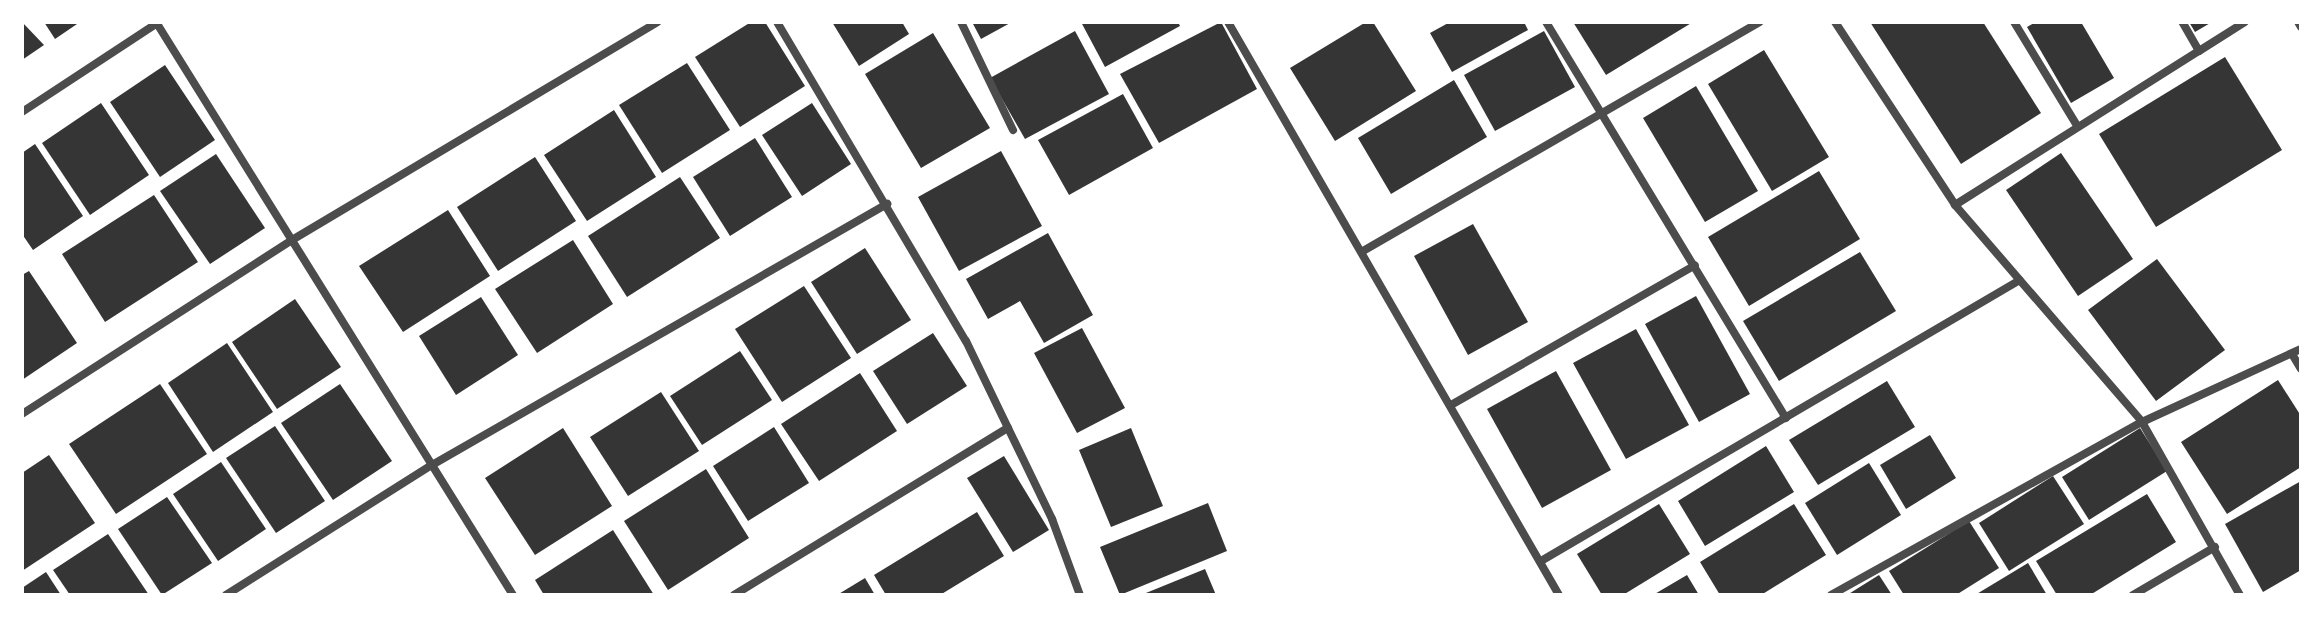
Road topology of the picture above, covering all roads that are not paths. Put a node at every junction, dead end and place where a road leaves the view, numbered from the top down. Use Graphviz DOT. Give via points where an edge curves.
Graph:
graph roads {
  1 [pos="657,22"];
  2 [pos="777,22"];
  3 [pos="961,22"];
  4 [pos="1228,22"];
  5 [pos="1546,22"];
  6 [pos="1760,22"];
  7 [pos="1835,22"];
  8 [pos="2014,22"];
  9 [pos="2182,22"];
  10 [pos="2245,22"];
  11 [pos="157,23"];
  12 [pos="2199,51"];
  13 [pos="1605,110"];
  14 [pos="22,112"];
  15 [pos="2076,124"];
  16 [pos="1013,130"];
  17 [pos="887,204"];
  18 [pos="1955,205"];
  19 [pos="292,240"];
  20 [pos="1363,251"];
  21 [pos="1695,265"];
  22 [pos="2020,280"];
  23 [pos="2297,351"];
  24 [pos="2301,369"];
  25 [pos="1451,405"];
  26 [pos="22,414"];
  27 [pos="1786,418"];
  28 [pos="2142,422"];
  29 [pos="1008,428"];
  30 [pos="432,465"];
  31 [pos="2215,547"];
  32 [pos="1541,561"];
  33 [pos="226,595"];
  34 [pos="513,595"];
  35 [pos="734,595"];
  36 [pos="1080,595"];
  37 [pos="1559,595"];
  38 [pos="1831,595"];
  39 [pos="2133,595"];
  40 [pos="2240,595"];
  1 -- 19 [label="street"];
  2 -- 17 [label="street"];
  3 -- 16 [label="street"];
  4 -- 20 [label="street"];
  5 -- 13 [label="street"];
  6 -- 13 [label="street"];
  7 -- 18 [label="street"];
  8 -- 15 [label="street"];
  9 -- 12 [label="street"];
  10 -- 12 [label="street"];
  11 -- 14 [label="street"];
  11 -- 19 [label="street"];
  12 -- 15 [label="street"];
  13 -- 20 [label="street"];
  13 -- 21 [label="street"];
  15 -- 18 [label="street"];
  17 -- 29 [label="street"];
  17 -- 30 [label="street"];
  18 -- 22 [label="street"];
  19 -- 26 [label="street"];
  19 -- 30 [label="street"];
  20 -- 25 [label="street"];
  21 -- 25 [label="street"];
  21 -- 27 [label="street"];
  22 -- 27 [label="street"];
  22 -- 28 [label="street"];
  23 -- 24 [label="street"];
  23 -- 28 [label="street"];
  25 -- 32 [label="street"];
  27 -- 32 [label="street"];
  28 -- 31 [label="street"];
  28 -- 38 [label="street"];
  29 -- 35 [label="street"];
  29 -- 36 [label="street"];
  30 -- 33 [label="street"];
  30 -- 34 [label="street"];
  31 -- 39 [label="street"];
  31 -- 40 [label="street"];
  32 -- 37 [label="street"];
}
